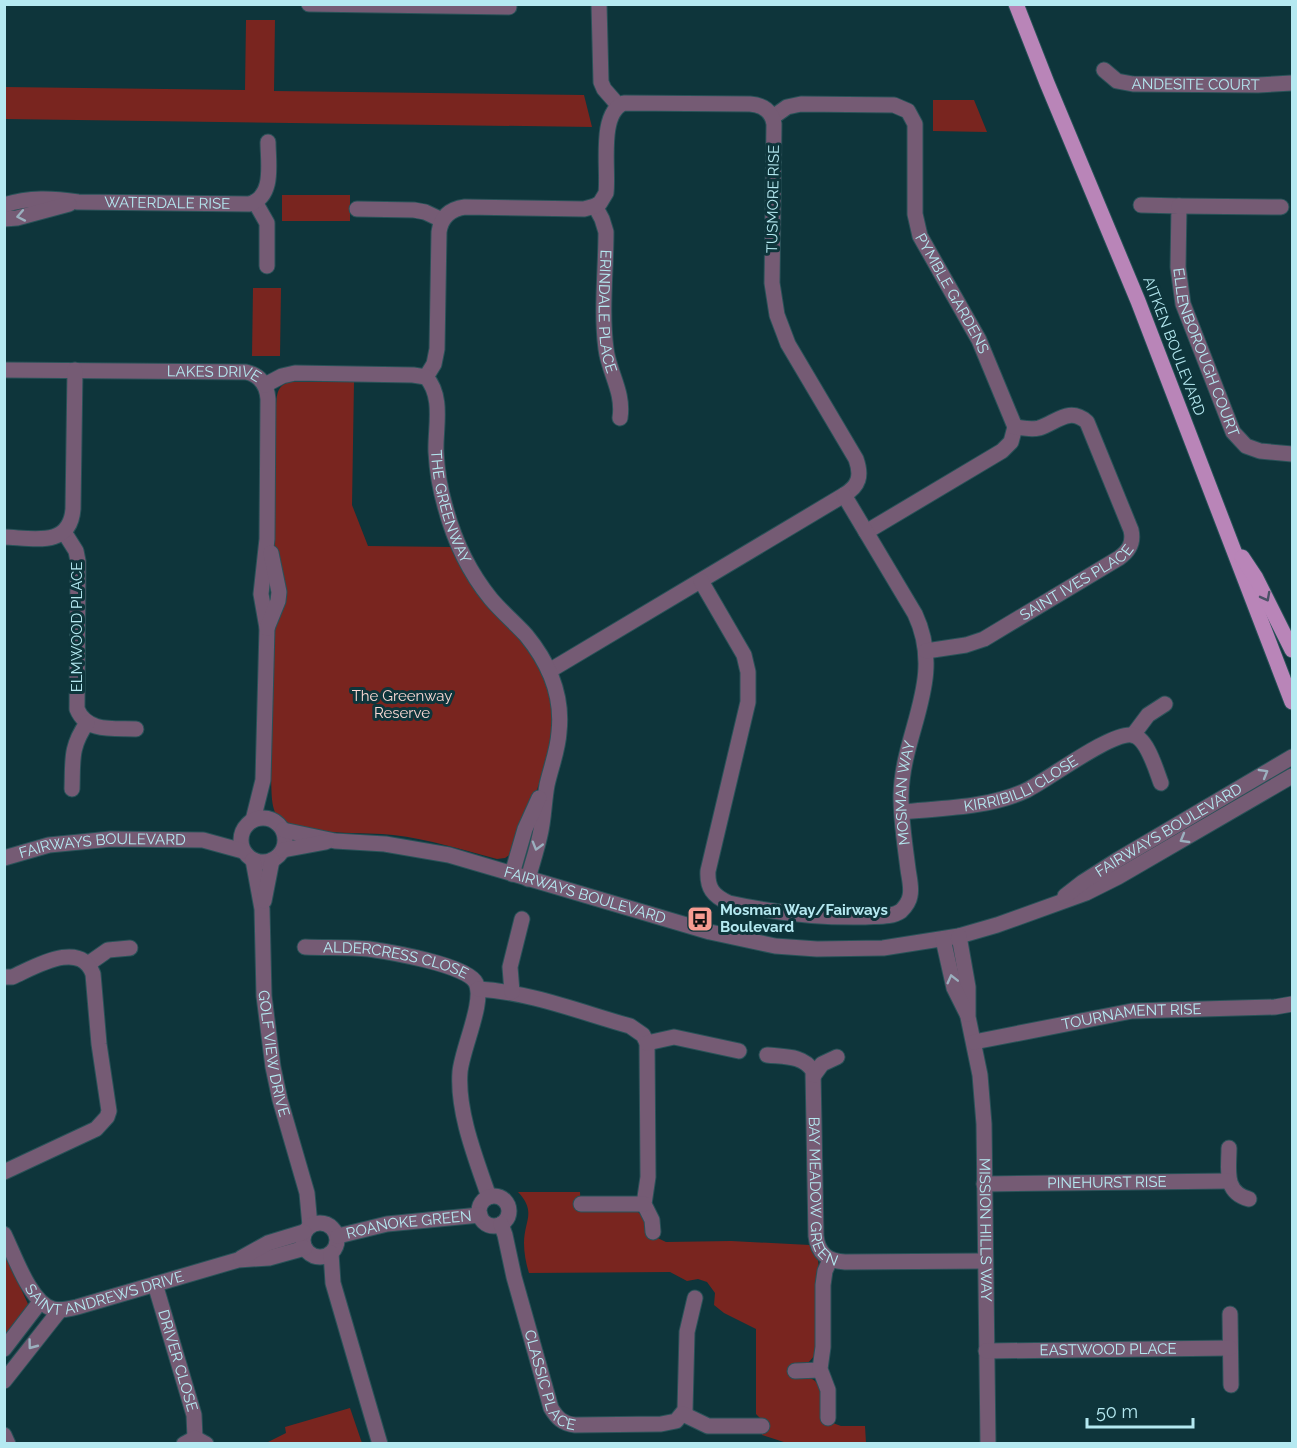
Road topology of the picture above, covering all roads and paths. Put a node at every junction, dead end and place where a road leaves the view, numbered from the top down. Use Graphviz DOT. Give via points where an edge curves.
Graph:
graph roads {
  1 [pos="309,4"];
  2 [pos="599,4"];
  3 [pos="1010,4"];
  4 [pos="1016,4"];
  5 [pos="422,5"];
  6 [pos="509,7"];
  7 [pos="1026,29"];
  8 [pos="1104,70"];
  9 [pos="1293,83"];
  10 [pos="618,105"];
  11 [pos="773,117"];
  12 [pos="268,142"];
  13 [pos="78,202"];
  14 [pos="255,202"];
  15 [pos="4,204"];
  16 [pos="595,206"];
  17 [pos="1141,206"];
  18 [pos="1179,206"];
  19 [pos="1281,207"];
  20 [pos="357,209"];
  21 [pos="4,219"];
  22 [pos="442,220"];
  23 [pos="267,266"];
  24 [pos="4,370"];
  25 [pos="75,370"];
  26 [pos="426,378"];
  27 [pos="266,385"];
  28 [pos="620,418"];
  29 [pos="1015,427"];
  30 [pos="1293,454"];
  31 [pos="844,495"];
  32 [pos="1224,529"];
  33 [pos="64,532"];
  34 [pos="866,532"];
  35 [pos="4,537"];
  36 [pos="701,580"];
  37 [pos="1293,650"];
  38 [pos="926,651"];
  39 [pos="549,671"];
  40 [pos="1293,702"];
  41 [pos="1165,704"];
  42 [pos="87,723"];
  43 [pos="136,729"];
  44 [pos="1133,735"];
  45 [pos="1293,757"];
  46 [pos="550,771"];
  47 [pos="1293,776"];
  48 [pos="263,780"];
  49 [pos="1161,783"];
  50 [pos="72,789"];
  51 [pos="902,812"];
  52 [pos="248,825"];
  53 [pos="278,825"];
  54 [pos="203,840"];
  55 [pos="335,841"];
  56 [pos="1148,841"];
  57 [pos="248,855"];
  58 [pos="278,855"];
  59 [pos="1157,855"];
  60 [pos="4,858"];
  61 [pos="512,874"];
  62 [pos="528,879"];
  63 [pos="1047,907"];
  64 [pos="262,909"];
  65 [pos="522,919"];
  66 [pos="959,936"];
  67 [pos="943,939"];
  68 [pos="305,947"];
  69 [pos="130,948"];
  70 [pos="88,964"];
  71 [pos="4,977"];
  72 [pos="478,989"];
  73 [pos="512,992"];
  74 [pos="1293,1004"];
  75 [pos="968,1017"];
  76 [pos="647,1042"];
  77 [pos="974,1042"];
  78 [pos="739,1051"];
  79 [pos="767,1055"];
  80 [pos="837,1057"];
  81 [pos="814,1075"];
  82 [pos="1229,1148"];
  83 [pos="4,1172"];
  84 [pos="1229,1181"];
  85 [pos="984,1184"];
  86 [pos="489,1197"];
  87 [pos="1248,1199"];
  88 [pos="581,1204"];
  89 [pos="644,1204"];
  90 [pos="480,1215"];
  91 [pos="501,1224"];
  92 [pos="652,1232"];
  93 [pos="4,1234"];
  94 [pos="315,1240"];
  95 [pos="830,1260"];
  96 [pos="985,1261"];
  97 [pos="155,1284"];
  98 [pos="695,1298"];
  99 [pos="40,1302"];
  100 [pos="60,1310"];
  101 [pos="1230,1314"];
  102 [pos="1230,1348"];
  103 [pos="4,1349"];
  104 [pos="986,1351"];
  105 [pos="795,1371"];
  106 [pos="820,1371"];
  107 [pos="4,1381"];
  108 [pos="1231,1385"];
  109 [pos="683,1414"];
  110 [pos="828,1419"];
  111 [pos="762,1426"];
  112 [pos="4,1435"];
  113 [pos="195,1442"];
  114 [pos="8,1443"];
  115 [pos="380,1443"];
  116 [pos="988,1443"];
  1 -- 5 [label="street"];
  2 -- 10 [label="street" via="601,82"];
  3 -- 7 [label="main road"];
  4 -- 7 [label="main road, AITKEN BOULEVARD"];
  5 -- 6 [label="street"];
  7 -- 32 [label="main road, AITKEN BOULEVARD" via="1138,301"];
  8 -- 9 [label="street, ANDESITE COURT" via="1118,81 1133,84"];
  10 -- 11 [label="street" via="750,104 764,108"];
  10 -- 16 [label="street" via="608,122 606,193"];
  11 -- 29 [label="street, PYMBLE GARDENS" via="801,104 894,105 908,111 916,132 915,214 920,236 982,346"];
  11 -- 31 [label="street, TUSMORE RISE" via="774,300 788,344 859,466 856,486"];
  12 -- 14 [label="street" via="267,188"];
  13 -- 14 [label="street, WATERDALE RISE"];
  13 -- 15 [label="street, WATERDALE RISE" via="28,198"];
  13 -- 21 [label="street, WATERDALE RISE, one-way"];
  14 -- 23 [label="street" via="267,223"];
  16 -- 22 [label="street" via="465,207 452,210"];
  16 -- 28 [label="street, ERINDALE PLACE" via="606,232 605,336 609,365 621,400"];
  17 -- 18 [label="street"];
  18 -- 19 [label="street"];
  18 -- 30 [label="street, ELLENBOROUGH COURT" via="1178,267 1183,304 1233,432 1246,446"];
  20 -- 22 [label="street" via="414,210"];
  22 -- 26 [label="street" via="436,356"];
  24 -- 25 [label="street, LAKES DRIVE"];
  25 -- 27 [label="street, LAKES DRIVE" via="246,372"];
  25 -- 33 [label="street" via="73,509"];
  26 -- 27 [label="street" via="295,373"];
  26 -- 39 [label="street, THE GREENWAY" via="436,396 437,466 444,505 458,545 478,581 525,634"];
  27 -- 48 [label="street, LAKES DRIVE" via="267,538 279,592 267,628"];
  29 -- 34 [label="street" via="1011,442 1002,451"];
  29 -- 38 [label="street, SAINT IVES PLACE" via="1040,427 1066,415 1087,422 1131,530 1130,547 1119,558 984,639"];
  31 -- 34 [label="street, MOSMAN WAY"];
  31 -- 36 [label="street, TUSMORE RISE"];
  32 -- 37 [label="main road, one-way" via="1256,578"];
  32 -- 40 [label="main road, AITKEN BOULEVARD"];
  33 -- 35 [label="street" via="48,538"];
  33 -- 42 [label="street, ELMWOOD PLACE" via="78,561 76,701"];
  34 -- 38 [label="street, MOSMAN WAY" via="915,614"];
  36 -- 39 [label="street, TUSMORE RISE"];
  36 -- 51 [label="street, MOSMAN WAY" via="744,655 749,687 708,871 713,894 729,903 792,914 893,915 906,906 911,893"];
  38 -- 51 [label="street, MOSMAN WAY" via="925,685 902,783"];
  39 -- 46 [label="street, THE GREENWAY" via="560,717"];
  41 -- 44 [label="street" via="1146,718"];
  42 -- 43 [label="street"];
  42 -- 50 [label="street" via="74,747"];
  44 -- 49 [label="street" via="1144,743"];
  44 -- 51 [label="street, KIRRIBILLI CLOSE" via="1108,742 1012,796"];
  56 -- 45 [label="street, FAIRWAYS BOULEVARD, one-way"];
  46 -- 61 [label="street, THE GREENWAY" via="525,829"];
  46 -- 62 [label="street, THE GREENWAY, one-way" via="541,833"];
  47 -- 59 [label="street, FAIRWAYS BOULEVARD, one-way"];
  48 -- 52 [label="street, LAKES DRIVE"];
  48 -- 53 [label="street, LAKES DRIVE"];
  52 -- 53 [label="street" via="266,818"];
  52 -- 54 [label="street, FAIRWAYS BOULEVARD"];
  52 -- 57 [label="street" via="241,837"];
  53 -- 55 [label="street, FAIRWAYS BOULEVARD"];
  53 -- 58 [label="street" via="285,843"];
  54 -- 57 [label="street, FAIRWAYS BOULEVARD"];
  54 -- 60 [label="street, FAIRWAYS BOULEVARD" via="88,840 50,845"];
  55 -- 58 [label="street, FAIRWAYS BOULEVARD"];
  55 -- 61 [label="street, FAIRWAYS BOULEVARD" via="449,855"];
  56 -- 59 [label="street"];
  56 -- 63 [label="street, FAIRWAYS BOULEVARD"];
  57 -- 58 [label="street" via="266,862"];
  57 -- 64 [label="street, GOLF VIEW DRIVE"];
  58 -- 64 [label="street, GOLF VIEW DRIVE"];
  59 -- 63 [label="street, FAIRWAYS BOULEVARD" via="1086,893"];
  61 -- 62 [label="street, FAIRWAYS BOULEVARD"];
  62 -- 67 [label="street, FAIRWAYS BOULEVARD" via="710,932 775,946 883,948"];
  63 -- 66 [label="street, FAIRWAYS BOULEVARD"];
  64 -- 94 [label="street, GOLF VIEW DRIVE" via="264,996 273,1067 307,1193"];
  65 -- 73 [label="street" via="510,967"];
  66 -- 67 [label="street, FAIRWAYS BOULEVARD"];
  66 -- 75 [label="street, MISSION HILLS WAY" via="968,987"];
  75 -- 67 [label="street, MISSION HILLS WAY, one-way" via="954,988"];
  68 -- 72 [label="street, ALDERCRESS CLOSE" via="370,950 413,957 465,972 473,977"];
  69 -- 70 [label="street" via="108,950"];
  70 -- 71 [label="street" via="65,957"];
  70 -- 83 [label="street" via="94,982 109,1105 107,1117 96,1129"];
  72 -- 73 [label="street"];
  72 -- 86 [label="street, ALDERCRESS CLOSE" via="460,1085 464,1116"];
  73 -- 76 [label="street" via="630,1026"];
  74 -- 77 [label="street, TOURNAMENT RISE" via="1132,1011"];
  75 -- 77 [label="street, MISSION HILLS WAY"];
  76 -- 78 [label="street" via="674,1037"];
  76 -- 89 [label="street" via="648,1177"];
  77 -- 85 [label="street, MISSION HILLS WAY" via="984,1113"];
  79 -- 81 [label="street" via="801,1060"];
  80 -- 81 [label="street" via="822,1064"];
  81 -- 95 [label="street, BAY MEADOW GREEN" via="816,1236 819,1250"];
  82 -- 84 [label="street"];
  84 -- 85 [label="street, PINEHURST RISE"];
  84 -- 87 [label="street" via="1236,1193"];
  85 -- 96 [label="street, MISSION HILLS WAY"];
  86 -- 90 [label="street" via="480,1206"];
  86 -- 91 [label="street" via="503,1198 509,1207 508,1217"];
  88 -- 89 [label="street"];
  89 -- 92 [label="street" via="652,1220"];
  90 -- 91 [label="street" via="486,1223"];
  90 -- 94 [label="street, ROANOKE GREEN" via="387,1224 338,1236 332,1227"];
  91 -- 109 [label="street, CLASSIC PLACE" via="551,1408 558,1419 575,1425 661,1424 676,1421"];
  93 -- 99 [label="street, SAINT ANDREWS DRIVE"];
  94 -- 97 [label="street, SAINT ANDREWS DRIVE" via="269,1258 238,1260"];
  94 -- 115 [label="street, GOLF VIEW DRIVE" via="333,1283"];
  95 -- 96 [label="street, BAY MEADOW GREEN"];
  95 -- 106 [label="street" via="823,1285"];
  96 -- 104 [label="street, MISSION HILLS WAY"];
  97 -- 100 [label="street, SAINT ANDREWS DRIVE"];
  97 -- 113 [label="street, DRIVER CLOSE" via="194,1415"];
  98 -- 109 [label="street" via="687,1332 687,1399"];
  99 -- 100 [label="street, SAINT ANDREWS DRIVE"];
  99 -- 103 [label="street"];
  100 -- 107 [label="street, one-way"];
  101 -- 102 [label="street"];
  102 -- 104 [label="street, EASTWOOD PLACE"];
  102 -- 108 [label="street"];
  104 -- 116 [label="street, MISSION HILLS WAY"];
  105 -- 106 [label="street"];
  106 -- 110 [label="street" via="828,1390"];
  109 -- 111 [label="street" via="708,1426"];
  112 -- 114 [label="street"];
}
